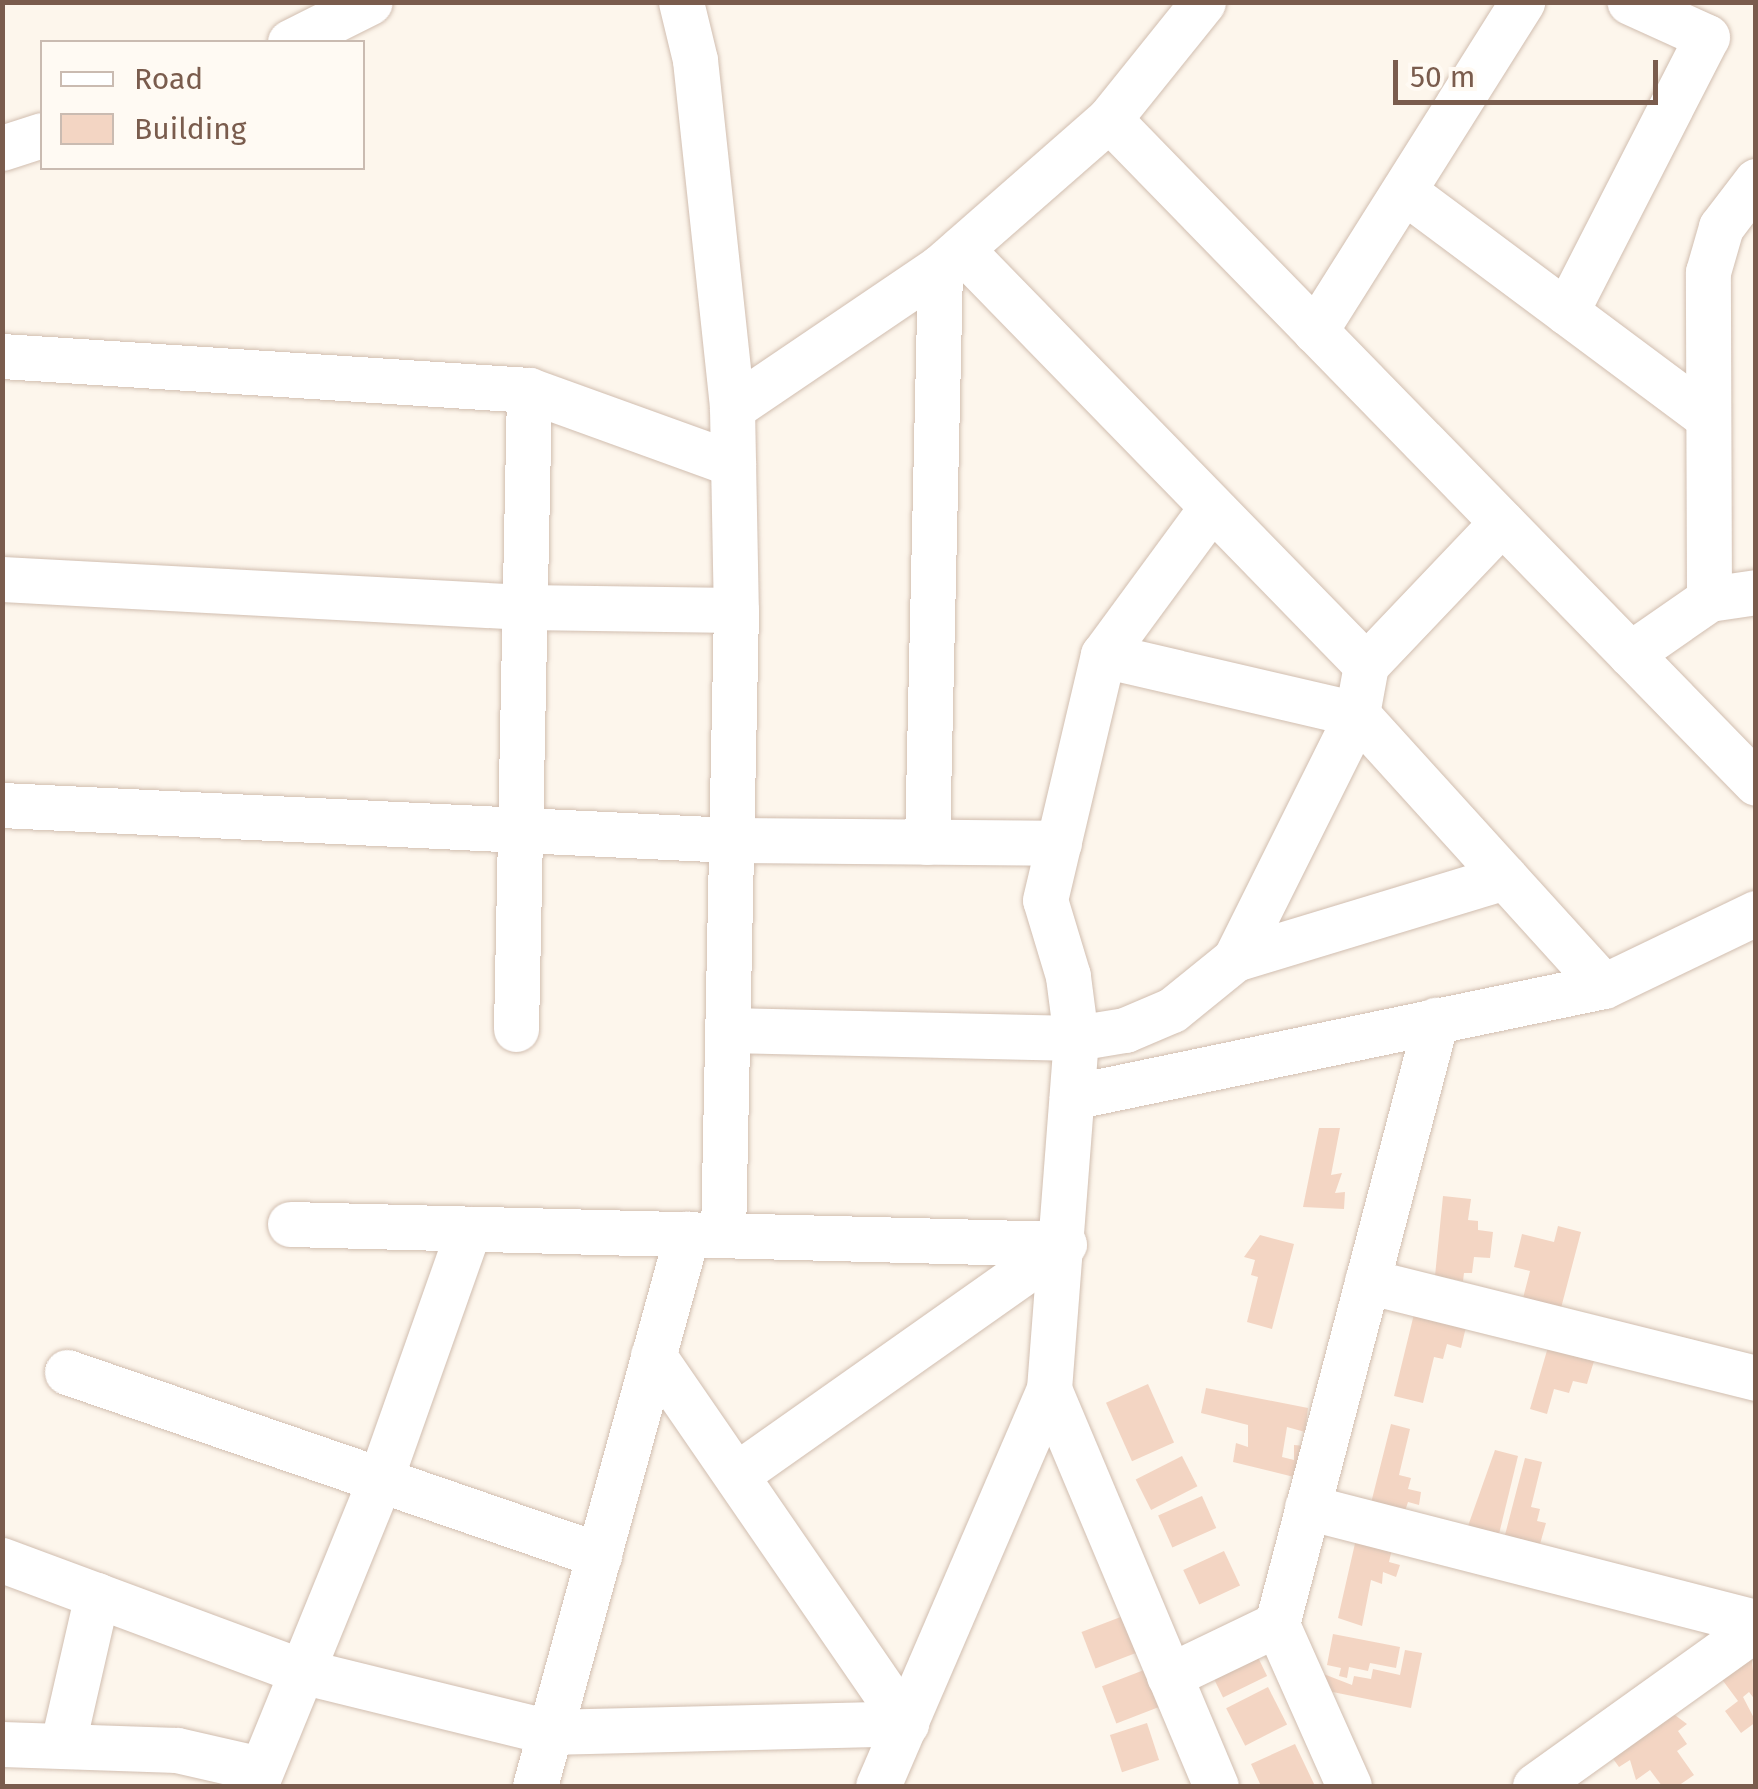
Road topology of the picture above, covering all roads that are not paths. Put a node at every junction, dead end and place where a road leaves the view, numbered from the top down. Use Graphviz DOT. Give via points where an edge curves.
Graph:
graph roads {
  1 [pos="370,2"];
  2 [pos="680,2"];
  3 [pos="1202,2"];
  4 [pos="1522,2"];
  5 [pos="1630,2"];
  6 [pos="294,40"];
  7 [pos="1109,119"];
  8 [pos="40,136"];
  9 [pos="2,148"];
  10 [pos="1756,181"];
  11 [pos="1404,191"];
  12 [pos="950,258"];
  13 [pos="1566,312"];
  14 [pos="1316,331"];
  15 [pos="2,356"];
  16 [pos="529,390"];
  17 [pos="732,408"];
  18 [pos="1708,418"];
  19 [pos="733,464"];
  20 [pos="1211,508"];
  21 [pos="1502,522"];
  22 [pos="2,579"];
  23 [pos="1756,592"];
  24 [pos="1709,599"];
  25 [pos="524,607"];
  26 [pos="736,610"];
  27 [pos="1630,654"];
  28 [pos="1103,655"];
  29 [pos="1366,665"];
  30 [pos="1357,714"];
  31 [pos="1756,784"];
  32 [pos="2,805"];
  33 [pos="520,831"];
  34 [pos="731,840"];
  35 [pos="927,842"];
  36 [pos="1058,843"];
  37 [pos="1504,877"];
  38 [pos="1756,914"];
  39 [pos="1235,958"];
  40 [pos="1604,986"];
  41 [pos="1436,1020"];
  42 [pos="516,1029"];
  43 [pos="728,1030"];
  44 [pos="1076,1038"];
  45 [pos="1072,1097"];
  46 [pos="290,1224"];
  47 [pos="469,1229"];
  48 [pos="705,1234"];
  49 [pos="1064,1244"];
  50 [pos="1367,1282"];
  51 [pos="653,1355"];
  52 [pos="67,1372"];
  53 [pos="1756,1378"];
  54 [pos="1049,1389"];
  55 [pos="736,1475"];
  56 [pos="380,1480"];
  57 [pos="1308,1507"];
  58 [pos="599,1555"];
  59 [pos="2,1560"];
  60 [pos="97,1595"];
  61 [pos="1277,1624"];
  62 [pos="1756,1625"];
  63 [pos="301,1671"];
  64 [pos="1169,1676"];
  65 [pos="906,1723"];
  66 [pos="550,1732"];
  67 [pos="63,1743"];
  68 [pos="2,1744"];
  69 [pos="257,1778"];
  70 [pos="535,1786"];
  71 [pos="878,1786"];
  72 [pos="1216,1786"];
  73 [pos="1348,1786"];
  74 [pos="1535,1786"];
  1 -- 6 [label="street"];
  2 -- 17 [label="street" via="695,60"];
  3 -- 7 [label="street"];
  4 -- 11 [label="street"];
  5 -- 13 [label="street" via="1707,37"];
  7 -- 12 [label="street"];
  7 -- 14 [label="street"];
  8 -- 9 [label="street"];
  10 -- 18 [label="street" via="1721,227 1708,272"];
  11 -- 13 [label="street"];
  11 -- 14 [label="street"];
  12 -- 17 [label="street"];
  12 -- 20 [label="street"];
  12 -- 35 [label="street"];
  13 -- 18 [label="street"];
  14 -- 21 [label="street"];
  15 -- 16 [label="street"];
  16 -- 19 [label="street"];
  16 -- 25 [label="street"];
  17 -- 19 [label="street"];
  18 -- 24 [label="street"];
  19 -- 26 [label="street"];
  20 -- 28 [label="street"];
  20 -- 29 [label="street"];
  21 -- 27 [label="street"];
  21 -- 29 [label="street"];
  22 -- 25 [label="street"];
  23 -- 24 [label="street"];
  24 -- 27 [label="street"];
  25 -- 26 [label="street"];
  25 -- 33 [label="street"];
  26 -- 34 [label="street"];
  27 -- 31 [label="street"];
  28 -- 30 [label="street"];
  28 -- 36 [label="street"];
  29 -- 30 [label="street"];
  30 -- 37 [label="street"];
  30 -- 39 [label="street"];
  32 -- 33 [label="street"];
  33 -- 34 [label="street"];
  33 -- 42 [label="street"];
  34 -- 35 [label="street"];
  34 -- 43 [label="street"];
  35 -- 36 [label="street"];
  36 -- 44 [label="street" via="1046,900 1068,976"];
  37 -- 39 [label="street"];
  37 -- 40 [label="street"];
  38 -- 40 [label="street"];
  39 -- 44 [label="street" via="1172,1010 1124,1030"];
  40 -- 41 [label="street"];
  41 -- 45 [label="street"];
  41 -- 50 [label="street"];
  43 -- 44 [label="street"];
  43 -- 48 [label="street"];
  44 -- 45 [label="street"];
  45 -- 49 [label="street"];
  46 -- 47 [label="street"];
  47 -- 48 [label="street"];
  47 -- 56 [label="street"];
  48 -- 49 [label="street"];
  48 -- 51 [label="street"];
  49 -- 54 [label="street"];
  49 -- 55 [label="street"];
  50 -- 53 [label="street"];
  50 -- 57 [label="street"];
  51 -- 55 [label="street"];
  51 -- 58 [label="street"];
  52 -- 56 [label="street"];
  54 -- 64 [label="street"];
  54 -- 65 [label="street"];
  55 -- 65 [label="street"];
  56 -- 58 [label="street"];
  56 -- 63 [label="street"];
  57 -- 61 [label="street"];
  57 -- 62 [label="street"];
  58 -- 66 [label="street"];
  59 -- 60 [label="street"];
  60 -- 63 [label="street"];
  60 -- 67 [label="street"];
  61 -- 64 [label="street"];
  61 -- 73 [label="street"];
  62 -- 74 [label="street"];
  63 -- 66 [label="street"];
  63 -- 69 [label="street"];
  64 -- 72 [label="street"];
  65 -- 66 [label="street"];
  65 -- 71 [label="street"];
  66 -- 70 [label="street"];
  67 -- 68 [label="street"];
  67 -- 69 [label="street" via="178,1750"];
}
